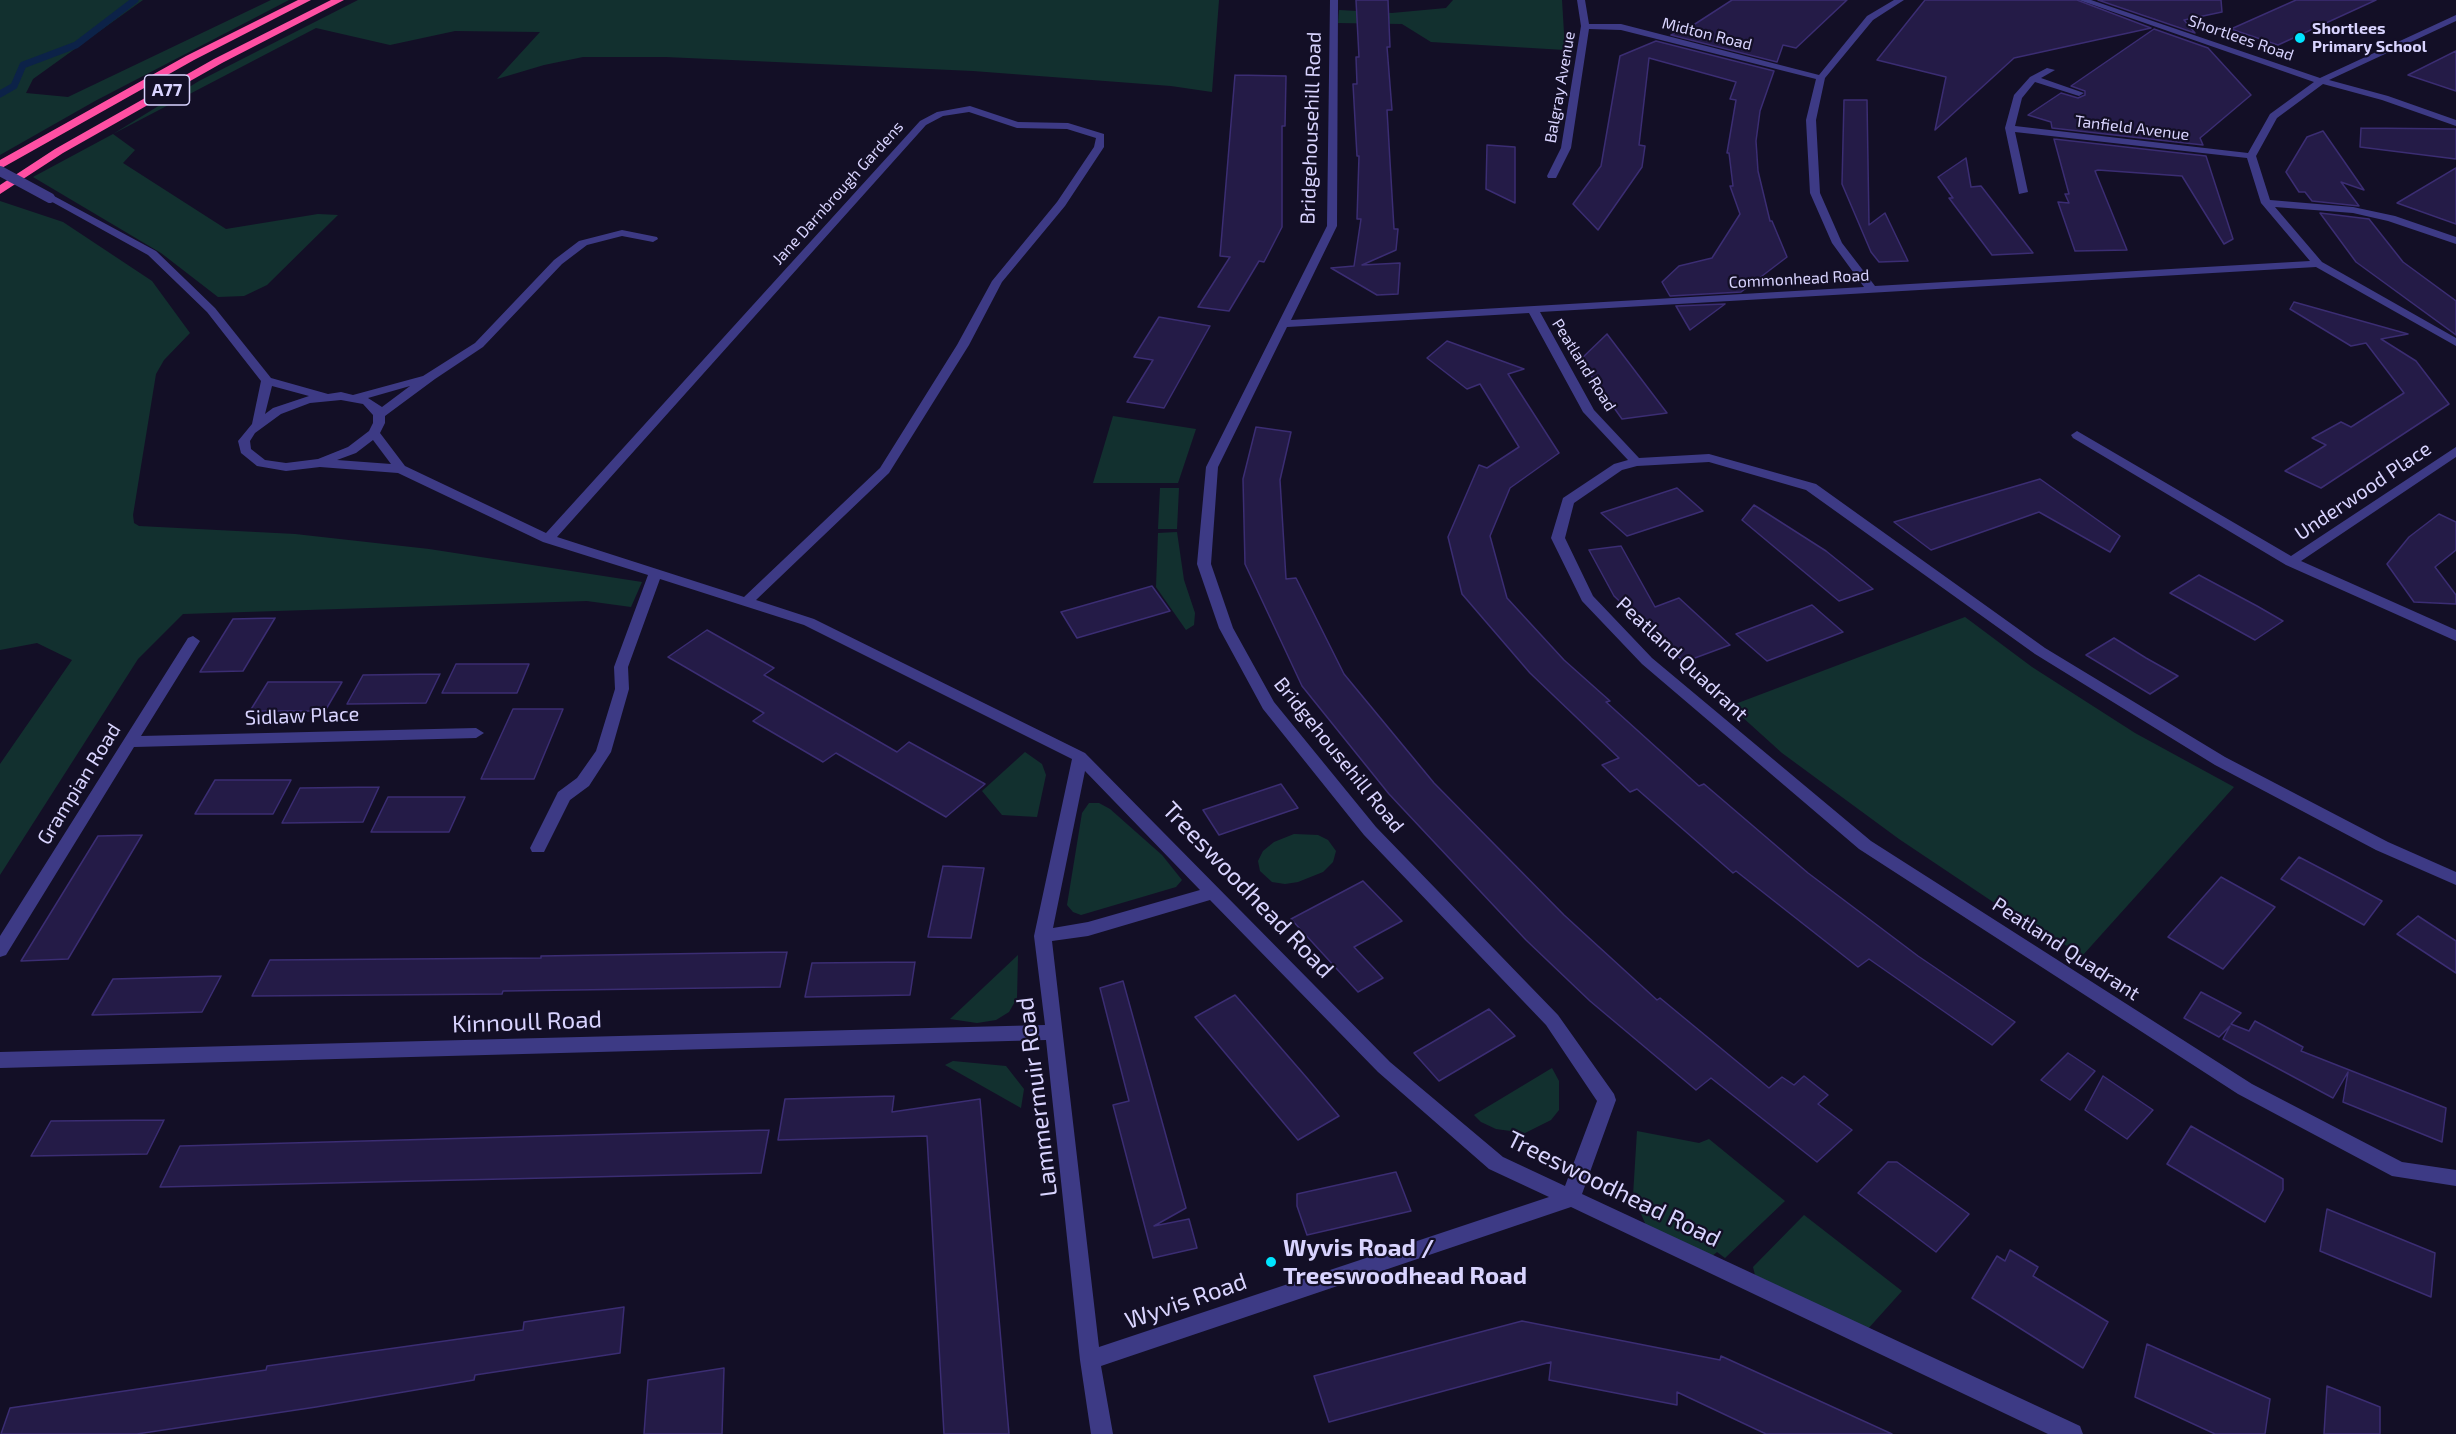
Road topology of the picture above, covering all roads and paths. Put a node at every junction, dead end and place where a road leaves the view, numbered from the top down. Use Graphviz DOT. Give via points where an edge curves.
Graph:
graph roads {
  1 [pos="306,0"];
  2 [pos="339,0"];
  3 [pos="1334,0"];
  4 [pos="1581,0"];
  5 [pos="1900,0"];
  6 [pos="2083,0"];
  7 [pos="2456,18"];
  8 [pos="1586,26"];
  9 [pos="2050,70"];
  10 [pos="1821,78"];
  11 [pos="2033,79"];
  12 [pos="2321,81"];
  13 [pos="2079,93"];
  14 [pos="2456,123"];
  15 [pos="2010,128"];
  16 [pos="2456,133"];
  17 [pos="2251,156"];
  18 [pos="0,165"];
  19 [pos="0,171"];
  20 [pos="1552,176"];
  21 [pos="0,190"];
  22 [pos="2023,192"];
  23 [pos="2266,203"];
  24 [pos="653,239"];
  25 [pos="2456,241"];
  26 [pos="2318,264"];
  27 [pos="1873,291"];
  28 [pos="1534,310"];
  29 [pos="1282,324"];
  30 [pos="2456,343"];
  31 [pos="431,376"];
  32 [pos="267,381"];
  33 [pos="325,397"];
  34 [pos="354,398"];
  35 [pos="379,415"];
  36 [pos="257,423"];
  37 [pos="374,433"];
  38 [pos="2076,435"];
  39 [pos="2456,451"];
  40 [pos="1636,462"];
  41 [pos="320,463"];
  42 [pos="401,469"];
  43 [pos="548,539"];
  44 [pos="2291,562"];
  45 [pos="656,572"];
  46 [pos="747,601"];
  47 [pos="2456,636"];
  48 [pos="193,641"];
  49 [pos="476,733"];
  50 [pos="130,742"];
  51 [pos="1080,757"];
  52 [pos="538,848"];
  53 [pos="2456,879"];
  54 [pos="1215,892"];
  55 [pos="1043,936"];
  56 [pos="0,950"];
  57 [pos="1055,1032"];
  58 [pos="0,1060"];
  59 [pos="2456,1178"];
  60 [pos="1570,1199"];
  61 [pos="1090,1360"];
  62 [pos="1102,1434"];
  63 [pos="2072,1434"];
  1 -- 18 [label="highway, A77" via="190,58"];
  2 -- 21 [label="highway, A77" via="208,67 59,151"];
  3 -- 29 [label="street, Bridgehousehill Road" via="1332,226"];
  4 -- 8 [label="street, Balgray Avenue"];
  5 -- 10 [label="street" via="1870,18"];
  6 -- 12 [label="street, Shortlees Road"];
  7 -- 12 [label="street"];
  8 -- 10 [label="street, Midton Road" via="1621,27"];
  8 -- 20 [label="street, Balgray Avenue" via="1566,148"];
  9 -- 11 [label="street"];
  10 -- 27 [label="street" via="1811,120 1815,194 1837,243"];
  11 -- 13 [label="street"];
  11 -- 15 [label="street" via="2017,97"];
  12 -- 14 [label="street"];
  12 -- 16 [label="street"];
  12 -- 17 [label="street" via="2273,116"];
  15 -- 17 [label="street, Tanfield Avenue"];
  15 -- 22 [label="street"];
  17 -- 23 [label="street"];
  19 -- 32 [label="street, bridge" via="152,253 211,310"];
  23 -- 25 [label="street" via="2353,210 2391,218"];
  23 -- 26 [label="street"];
  24 -- 31 [label="street" via="622,233 583,243 558,262 479,345"];
  26 -- 27 [label="street, Commonhead Road"];
  26 -- 30 [label="street"];
  27 -- 28 [label="street, Commonhead Road"];
  28 -- 29 [label="street, Commonhead Road"];
  28 -- 40 [label="street, Peatland Road" via="1589,412"];
  29 -- 60 [label="street, Bridgehousehill Road" via="1212,467 1204,564 1226,628 1268,705 1370,831 1552,1020 1607,1100"];
  31 -- 34 [label="street"];
  31 -- 35 [label="street"];
  32 -- 33 [label="street"];
  32 -- 36 [label="street"];
  33 -- 34 [label="street"];
  33 -- 36 [label="street" via="292,405"];
  34 -- 35 [label="street" via="376,408"];
  35 -- 37 [label="street"];
  36 -- 41 [label="street" via="244,441 245,450 261,463 286,467"];
  37 -- 41 [label="street" via="352,450"];
  37 -- 42 [label="street"];
  38 -- 44 [label="street"];
  39 -- 44 [label="street, Underwood Place"];
  40 -- 53 [label="street, Peatland Quadrant" via="1709,458 1811,487 2040,651 2220,761 2382,846"];
  40 -- 59 [label="street, Peatland Quadrant" via="1618,467 1568,501 1558,538 1587,598 1647,661 1865,845 2245,1089 2399,1170"];
  41 -- 42 [label="street"];
  42 -- 43 [label="street, Treeswoodhead Road"];
  43 -- 45 [label="street, Treeswoodhead Road"];
  43 -- 46 [label="street, Jane Darnbrough Gardens" via="923,123 940,114 970,109 1017,125 1068,126 1101,136 1099,147 1061,204 997,281 963,345 885,470"];
  44 -- 47 [label="street"];
  45 -- 46 [label="street, Treeswoodhead Road"];
  45 -- 52 [label="street" via="621,667 622,689 603,752 583,782 564,796"];
  46 -- 51 [label="street, Treeswoodhead Road" via="809,622"];
  48 -- 50 [label="street, Grampian Road"];
  49 -- 50 [label="street, Sidlaw Place"];
  50 -- 56 [label="street, Grampian Road"];
  51 -- 54 [label="street, Treeswoodhead Road"];
  51 -- 55 [label="street, Lammermuir Road"];
  54 -- 55 [label="street" via="1088,929"];
  54 -- 60 [label="street, Treeswoodhead Road" via="1393,1074 1496,1162"];
  55 -- 57 [label="street, Lammermuir Road"];
  57 -- 58 [label="street, Kinnoull Road"];
  57 -- 61 [label="street, Lammermuir Road"];
  60 -- 61 [label="street, Wyvis Road"];
  60 -- 63 [label="street, Treeswoodhead Road"];
  61 -- 62 [label="street, Lammermuir Road"];
}
